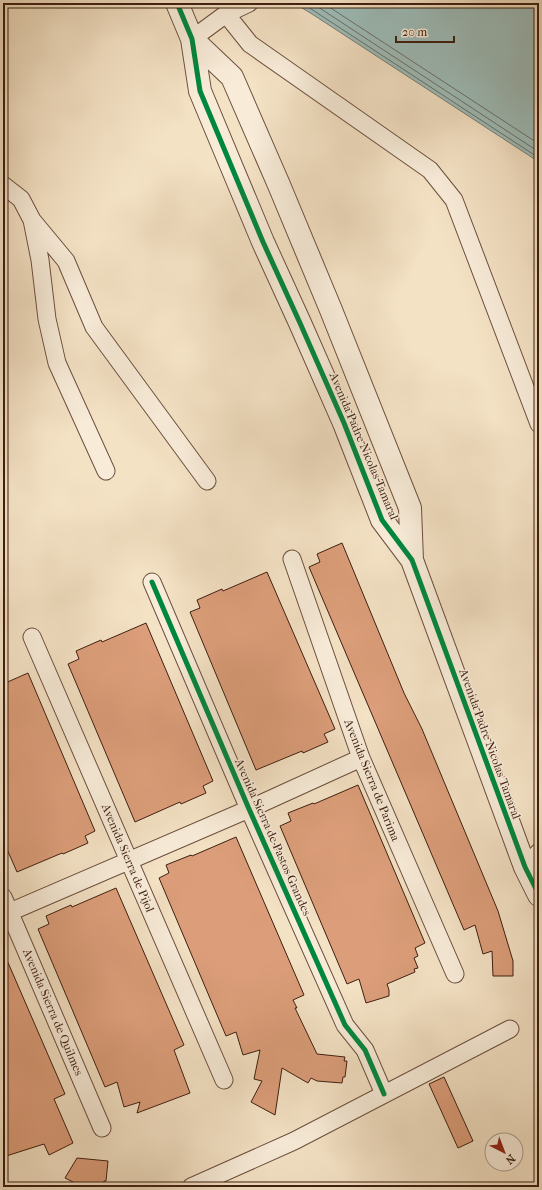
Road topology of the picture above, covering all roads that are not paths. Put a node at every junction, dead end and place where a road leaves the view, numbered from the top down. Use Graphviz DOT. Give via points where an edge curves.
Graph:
graph roads {
  1 [pos="178,3"];
  2 [pos="249,3"];
  3 [pos="226,14"];
  4 [pos="192,39"];
  5 [pos="3,185"];
  6 [pos="32,220"];
  7 [pos="331,310"];
  8 [pos="300,323"];
  9 [pos="539,424"];
  10 [pos="106,472"];
  11 [pos="207,481"];
  12 [pos="292,559"];
  13 [pos="412,560"];
  14 [pos="152,582"];
  15 [pos="32,637"];
  16 [pos="361,758"];
  17 [pos="249,808"];
  18 [pos="532,859"];
  19 [pos="129,861"];
  20 [pos="539,895"];
  21 [pos="3,897"];
  22 [pos="6,914"];
  23 [pos="454,974"];
  24 [pos="510,1029"];
  25 [pos="224,1080"];
  26 [pos="384,1094"];
  27 [pos="102,1128"];
  28 [pos="191,1187"];
  1 -- 4 [label="street, Avenida Padre Nicolas Tamaral"];
  2 -- 3 [label="street"];
  3 -- 4 [label="street"];
  3 -- 9 [label="street" via="250,44 430,170 454,200"];
  4 -- 7 [label="street, Avenida Padre Nicolas Tamaral" via="232,77"];
  4 -- 8 [label="street, Avenida Padre Nicolas Tamaral" via="200,91"];
  5 -- 6 [label="street" via="21,199"];
  6 -- 10 [label="street" via="47,319 57,363"];
  6 -- 11 [label="street" via="66,261 94,327"];
  7 -- 8 [label="street"];
  7 -- 13 [label="street, Avenida Padre Nicolas Tamaral" via="410,508"];
  8 -- 13 [label="street, Avenida Padre Nicolas Tamaral" via="344,423 382,520"];
  12 -- 16 [label="street, Avenida Sierra de Parima"];
  13 -- 18 [label="street, Avenida Padre Nicolas Tamaral"];
  14 -- 17 [label="street, Avenida Sierra de Pastos Grandes"];
  15 -- 19 [label="street, Avenida Sierra de Pijol"];
  16 -- 17 [label="street"];
  16 -- 23 [label="street, Avenida Sierra de Parima"];
  17 -- 19 [label="street"];
  17 -- 26 [label="street, Avenida Sierra de Pastos Grandes" via="345,1026 365,1050"];
  18 -- 20 [label="street, Avenida Padre Nicolas Tamaral"];
  19 -- 22 [label="street"];
  19 -- 25 [label="street, Avenida Sierra de Pijol"];
  21 -- 22 [label="street, Avenida Sierra de Quilmes"];
  22 -- 27 [label="street, Avenida Sierra de Quilmes"];
  24 -- 26 [label="street"];
  26 -- 28 [label="street" via="294,1141"];
}
